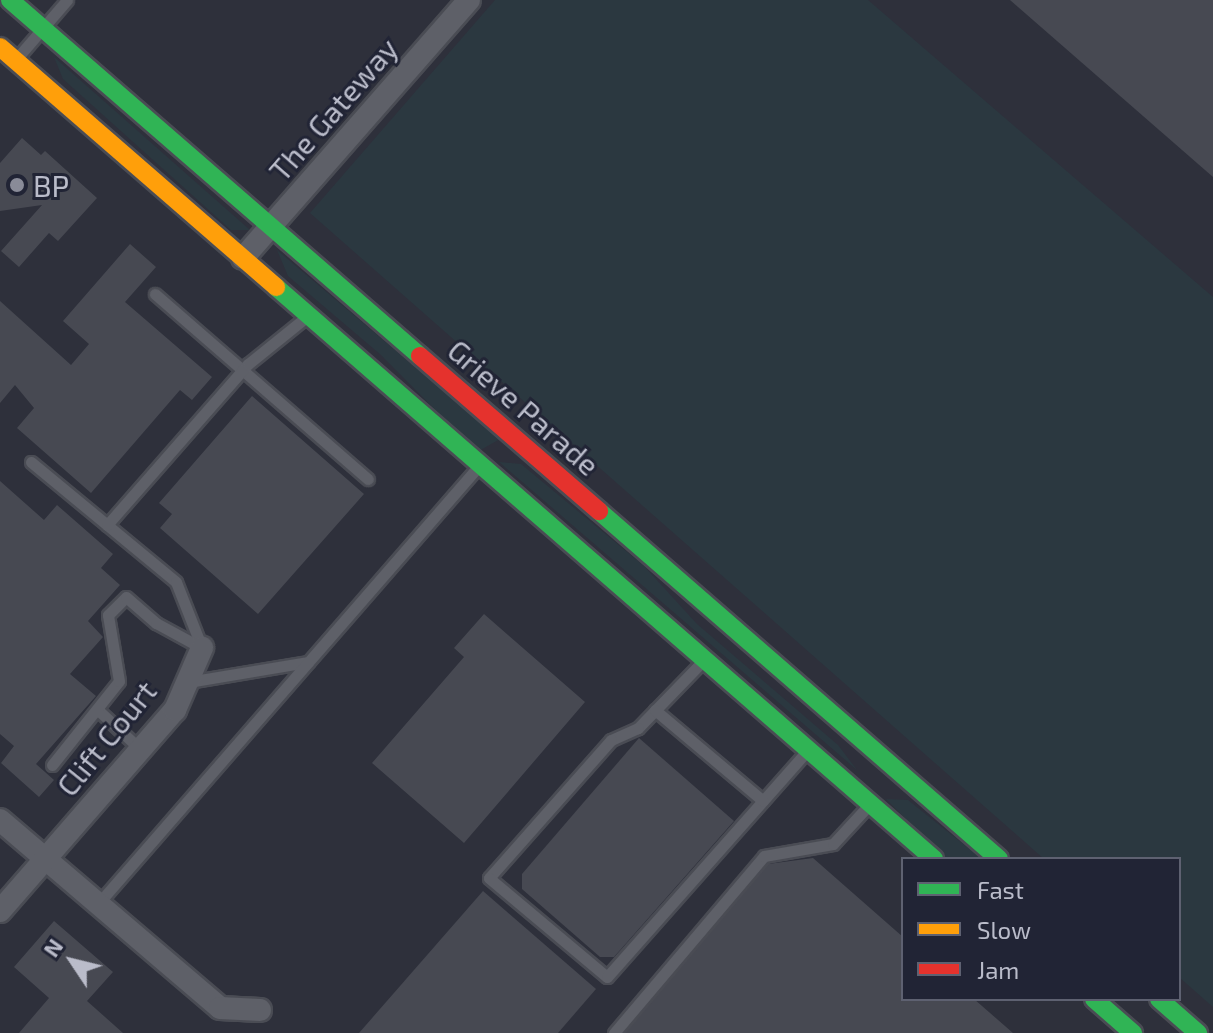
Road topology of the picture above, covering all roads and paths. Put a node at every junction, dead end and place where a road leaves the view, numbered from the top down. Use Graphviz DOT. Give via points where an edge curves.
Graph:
graph roads {
  1 [pos="10,0"];
  2 [pos="67,0"];
  3 [pos="469,0"];
  4 [pos="43,28"];
  5 [pos="5,62"];
  6 [pos="271,224"];
  7 [pos="243,258"];
  8 [pos="155,294"];
  9 [pos="309,315"];
  10 [pos="243,371"];
  11 [pos="31,462"];
  12 [pos="480,464"];
  13 [pos="368,479"];
  14 [pos="107,525"];
  15 [pos="202,648"];
  16 [pos="704,659"];
  17 [pos="308,662"];
  18 [pos="187,682"];
  19 [pos="98,710"];
  20 [pos="655,710"];
  21 [pos="140,749"];
  22 [pos="808,751"];
  23 [pos="52,765"];
  24 [pos="763,801"];
  25 [pos="870,803"];
  26 [pos="0,820"];
  27 [pos="932,857"];
  28 [pos="997,857"];
  29 [pos="44,858"];
  30 [pos="97,905"];
  31 [pos="0,911"];
  32 [pos="1096,1001"];
  33 [pos="1161,1001"];
  34 [pos="260,1010"];
  35 [pos="614,1033"];
  36 [pos="1133,1033"];
  37 [pos="1198,1033"];
  1 -- 4 [label="main road, Grieve Parade"];
  2 -- 4 [label="lane"];
  3 -- 6 [label="street, The Gateway"];
  4 -- 5 [label="lane"];
  4 -- 6 [label="main road, Grieve Parade"];
  5 -- 7 [label="main road"];
  6 -- 7 [label="street, The Gateway"];
  6 -- 28 [label="main road, Grieve Parade"];
  7 -- 9 [label="main road"];
  8 -- 10 [label="lane"];
  9 -- 10 [label="lane"];
  9 -- 12 [label="main road"];
  10 -- 13 [label="lane"];
  10 -- 14 [label="lane"];
  11 -- 14 [label="lane"];
  12 -- 16 [label="main road"];
  12 -- 17 [label="lane"];
  14 -- 15 [label="lane" via="176,582"];
  15 -- 18 [label="street, Clift Court"];
  15 -- 19 [label="lane" via="156,623 126,597 108,615 119,681"];
  16 -- 20 [label="lane"];
  16 -- 22 [label="main road"];
  17 -- 18 [label="lane"];
  17 -- 30 [label="lane"];
  18 -- 21 [label="street, Clift Court" via="175,710"];
  19 -- 21 [label="lane"];
  19 -- 23 [label="lane"];
  20 -- 24 [label="lane"];
  20 -- 24 [label="lane" via="638,728 611,740 489,878 607,977"];
  21 -- 29 [label="street, Clift Court"];
  22 -- 24 [label="lane"];
  22 -- 25 [label="main road"];
  25 -- 27 [label="main road"];
  25 -- 35 [label="lane" via="833,844 764,856"];
  26 -- 29 [label="street"];
  29 -- 30 [label="street"];
  29 -- 31 [label="street, Clift Court"];
  30 -- 34 [label="street" via="220,1008"];
  32 -- 36 [label="main road"];
  33 -- 37 [label="main road"];
}
